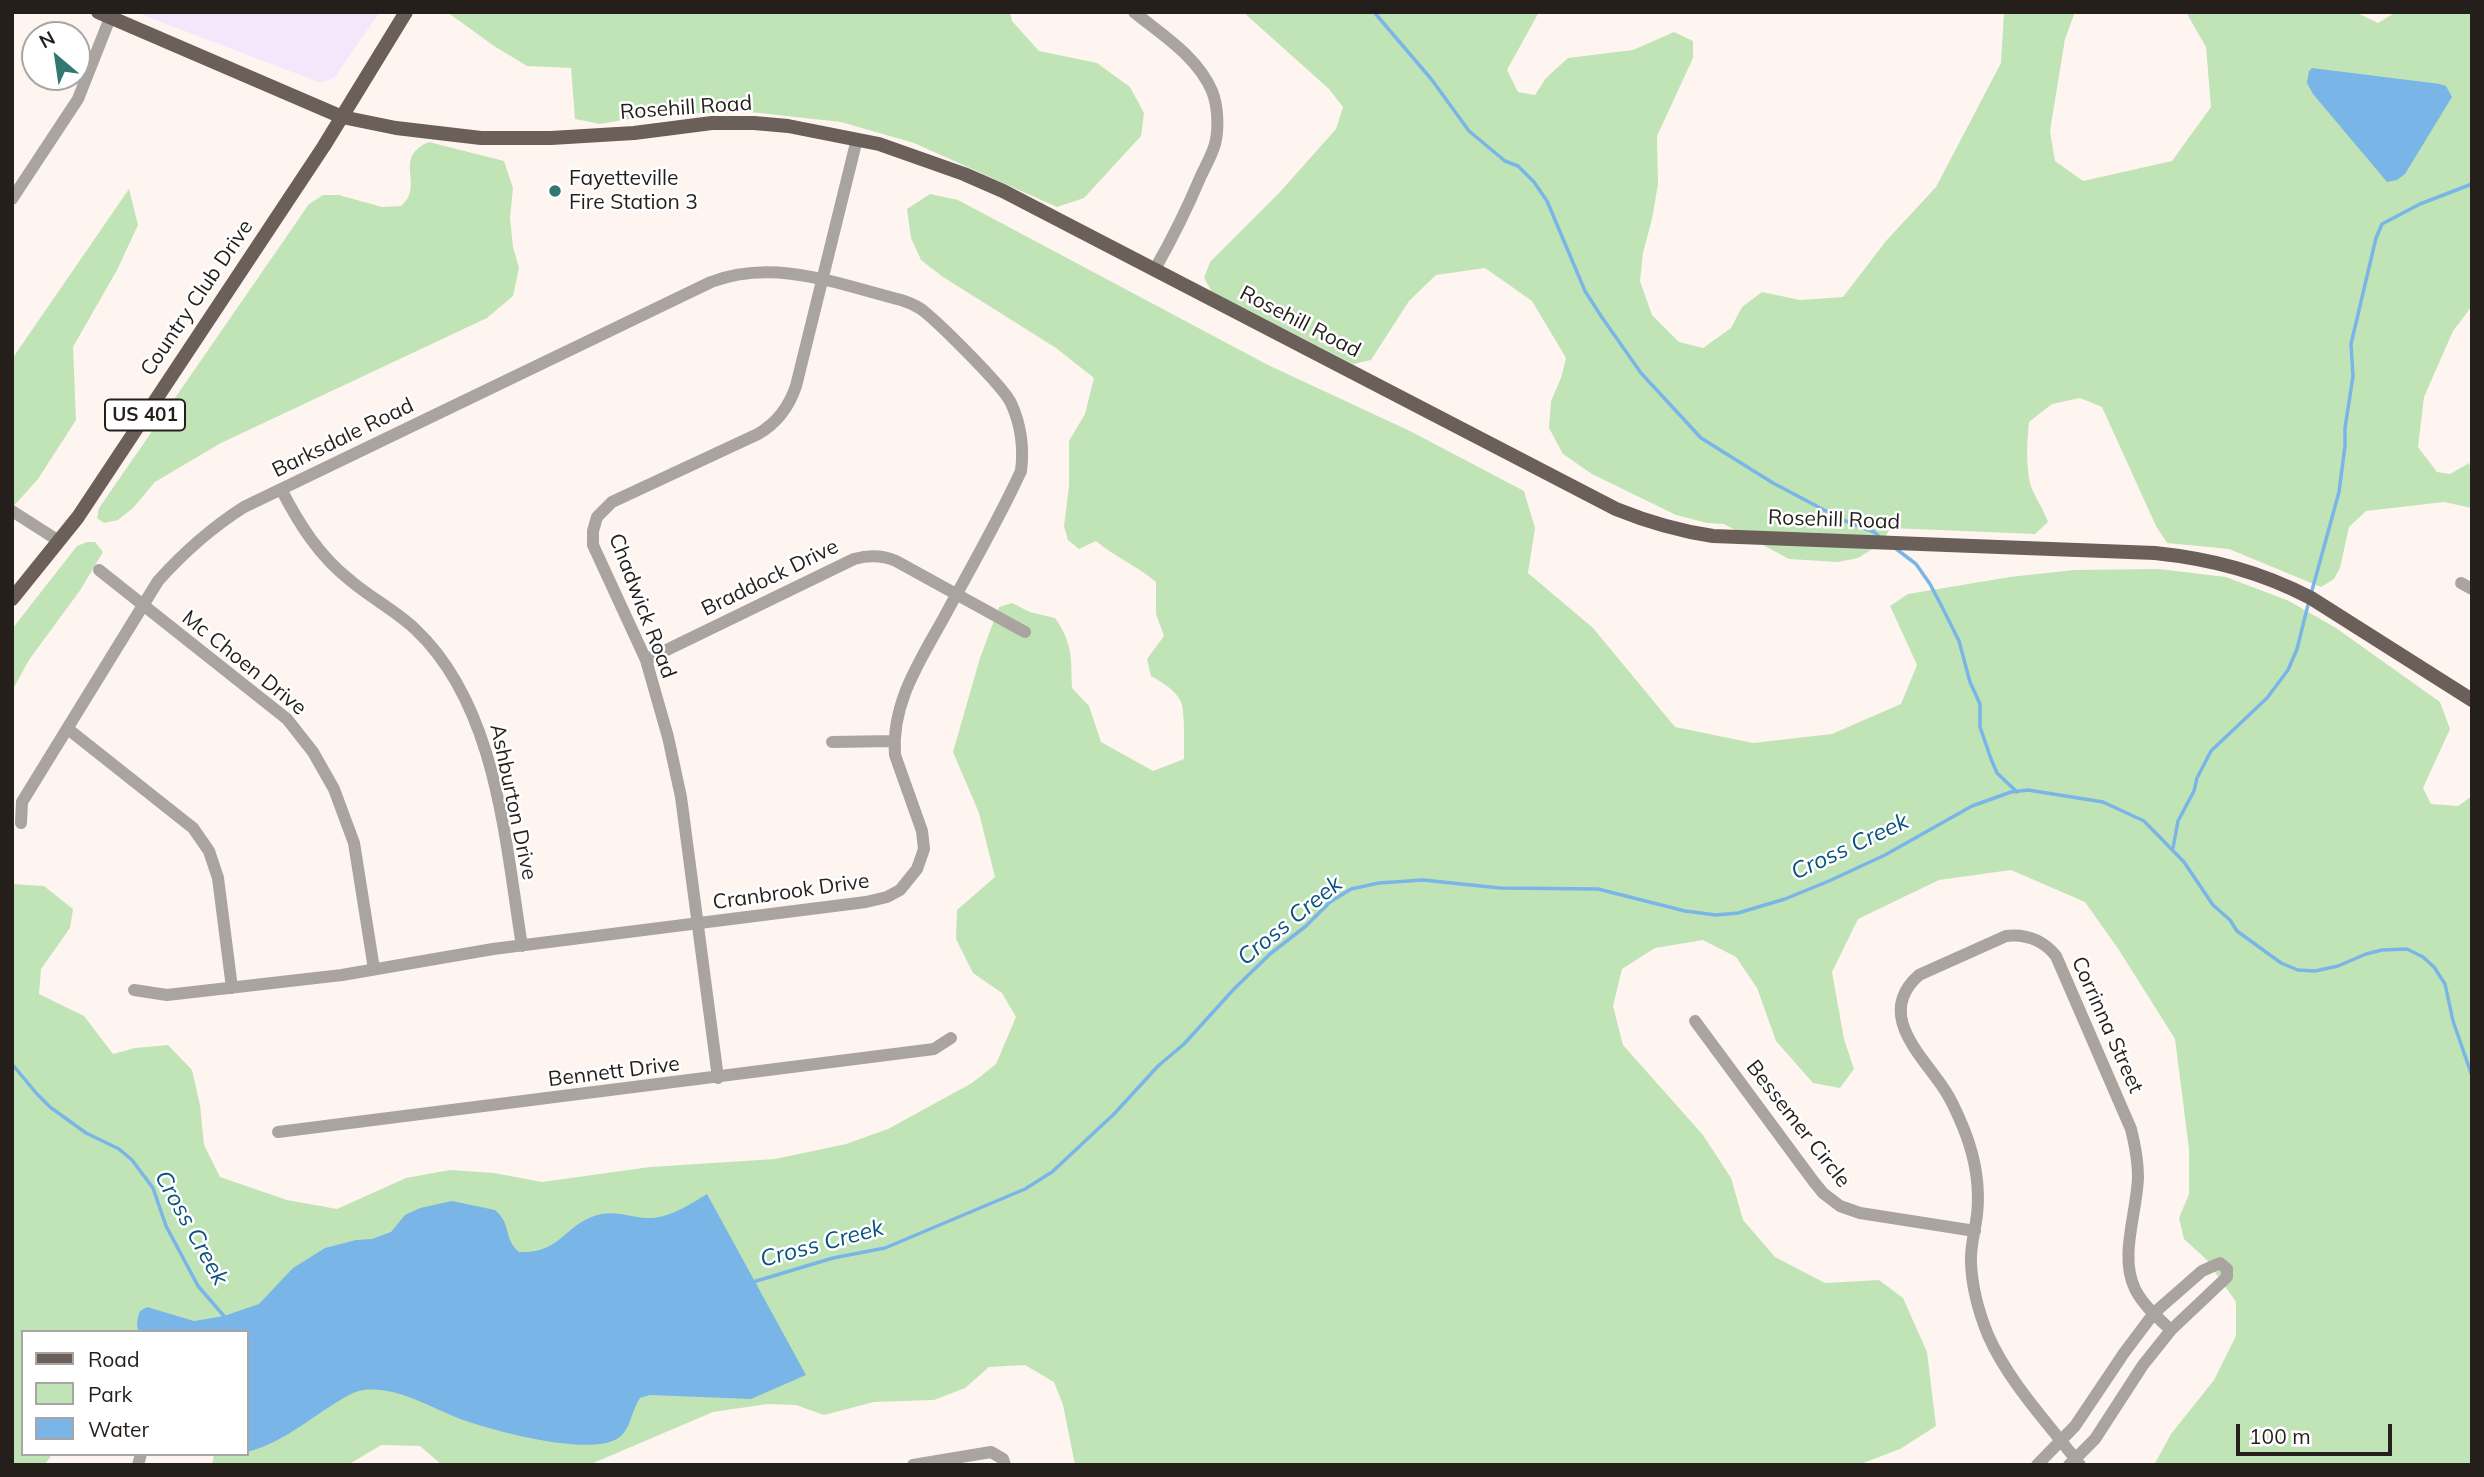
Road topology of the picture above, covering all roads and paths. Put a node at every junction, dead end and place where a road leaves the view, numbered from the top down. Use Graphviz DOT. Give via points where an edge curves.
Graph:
graph roads {
  1 [pos="406,12"];
  2 [pos="1134,12"];
  3 [pos="104,15"];
  4 [pos="342,117"];
  5 [pos="857,139"];
  6 [pos="12,199"];
  7 [pos="1155,269"];
  8 [pos="822,280"];
  9 [pos="281,489"];
  10 [pos="12,510"];
  11 [pos="59,541"];
  12 [pos="99,570"];
  13 [pos="957,594"];
  14 [pos="12,599"];
  15 [pos="142,605"];
  16 [pos="1025,632"];
  17 [pos="646,660"];
  18 [pos="2472,700"];
  19 [pos="68,729"];
  20 [pos="894,741"];
  21 [pos="832,742"];
  22 [pos="21,823"];
  23 [pos="698,924"];
  24 [pos="522,946"];
  25 [pos="374,969"];
  26 [pos="232,988"];
  27 [pos="134,990"];
  28 [pos="1695,1021"];
  29 [pos="951,1038"];
  30 [pos="718,1078"];
  31 [pos="278,1132"];
  32 [pos="1975,1231"];
  33 [pos="2154,1313"];
  34 [pos="2171,1330"];
  35 [pos="2062,1441"];
  36 [pos="1001,1460"];
  37 [pos="2075,1463"];
  38 [pos="913,1465"];
  39 [pos="2037,1465"];
  1 -- 4 [label="main road, Country Club Drive / US 401"];
  2 -- 7 [label="street" via="1187,55 1200,72 1212,92 1217,125 1215,144"];
  3 -- 4 [label="main road, Rosehill Road"];
  3 -- 6 [label="street" via="78,99"];
  4 -- 5 [label="main road, Rosehill Road" via="481,138 551,138 754,123"];
  4 -- 11 [label="main road, Country Club Drive / US 401"];
  5 -- 7 [label="main road, Rosehill Road" via="974,178"];
  5 -- 8 [label="street, Chadwick Road"];
  7 -- 18 [label="main road, Rosehill Road" via="1642,520 1713,536 2155,553 2205,559 2259,574 2302,594"];
  8 -- 9 [label="street, Barksdale Road" via="773,271 718,279"];
  8 -- 13 [label="street, Cranbrook Drive" via="920,309 1010,401 1023,443 1021,471"];
  8 -- 17 [label="street, Chadwick Road" via="796,386 775,422 612,502 597,517 593,545"];
  9 -- 15 [label="street, Barksdale Road" via="244,507 197,540"];
  9 -- 24 [label="street, Ashburton Drive" via="322,554 415,629 465,697 495,790"];
  10 -- 11 [label="street"];
  11 -- 14 [label="main road, Country Club Drive / US 401"];
  12 -- 15 [label="street, Mc Choen Drive"];
  13 -- 16 [label="street, Braddock Drive"];
  13 -- 17 [label="street, Braddock Drive" via="890,558 861,557"];
  13 -- 20 [label="street, Cranbrook Drive" via="907,684"];
  15 -- 19 [label="street, Barksdale Road"];
  15 -- 25 [label="street, Mc Choen Drive" via="287,719 313,752 334,789 354,843"];
  17 -- 23 [label="street, Chadwick Road" via="681,797"];
  19 -- 22 [label="street, Barksdale Road" via="22,802"];
  19 -- 26 [label="street" via="183,818 202,839 218,878"];
  20 -- 21 [label="street"];
  20 -- 23 [label="street, Cranbrook Drive" via="898,768 925,841 918,869 900,890 866,902"];
  23 -- 24 [label="street, Cranbrook Drive"];
  23 -- 30 [label="street, Chadwick Road"];
  24 -- 25 [label="street, Cranbrook Drive"];
  25 -- 26 [label="street, Cranbrook Drive"];
  26 -- 27 [label="street, Cranbrook Drive" via="167,995"];
  28 -- 32 [label="street, Bessemer Circle" via="1829,1198 1860,1213"];
  29 -- 30 [label="street, Bennett Drive" via="934,1049"];
  30 -- 31 [label="street, Bennett Drive"];
  32 -- 33 [label="street, Corrinna Street" via="1977,1190 1966,1135 1948,1096 1905,1032 1901,1004 1909,985 1925,971 1999,938 2027,937 2056,956 2131,1129 2138,1178 2128,1264 2136,1291"];
  32 -- 35 [label="street, Corrinna Street" via="1972,1274 1987,1332 2007,1370"];
  33 -- 34 [label="street, Corrinna Street"];
  33 -- 34 [label="street" via="2202,1271 2220,1263 2227,1269 2227,1277"];
  33 -- 35 [label="street"];
  34 -- 37 [label="street"];
  35 -- 37 [label="street, Corrinna Street"];
  35 -- 39 [label="street"];
  36 -- 38 [label="street" via="991,1452"];
}
